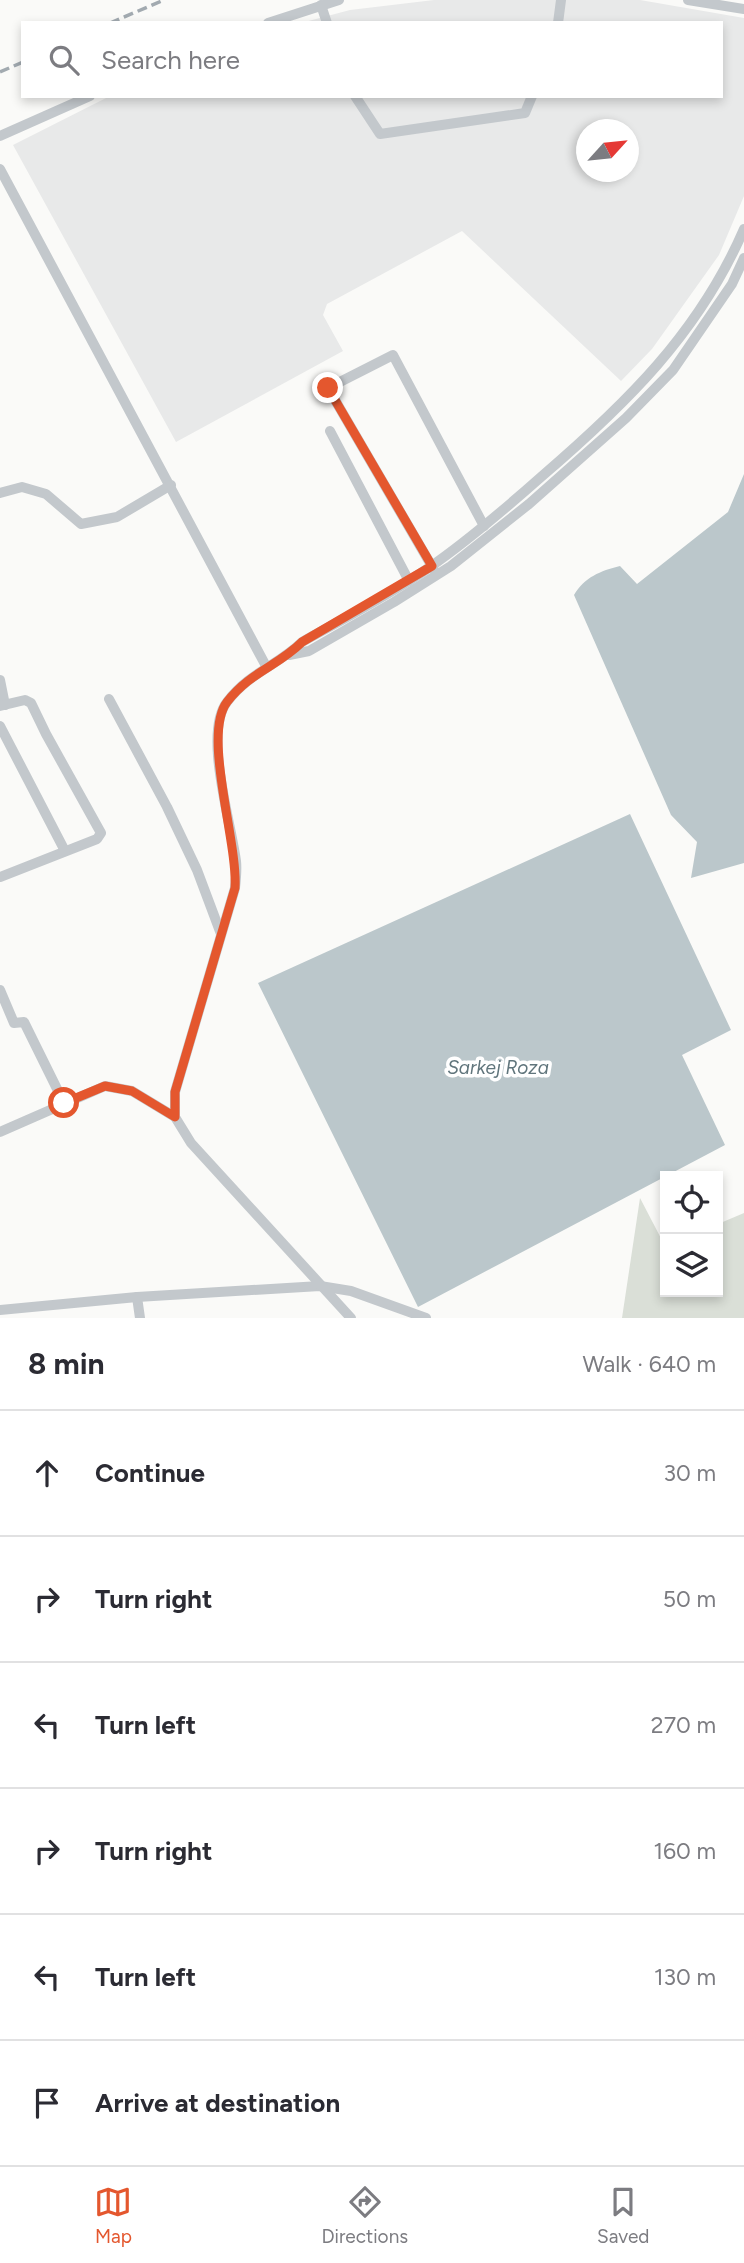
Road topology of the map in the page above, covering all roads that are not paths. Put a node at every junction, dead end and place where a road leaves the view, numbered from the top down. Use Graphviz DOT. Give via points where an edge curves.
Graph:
graph roads {
  1 [pos="339,0"];
  2 [pos="561,0"];
  3 [pos="688,0"];
  4 [pos="321,5"];
  5 [pos="744,9"];
  6 [pos="274,21"];
  7 [pos="326,21"];
  8 [pos="558,21"];
  9 [pos="86,98"];
  10 [pos="356,98"];
  11 [pos="531,98"];
  12 [pos="0,136"];
  13 [pos="0,169"];
  14 [pos="744,229"];
  15 [pos="744,258"];
  16 [pos="679,339"];
  17 [pos="690,346"];
  18 [pos="652,374"];
  19 [pos="661,384"];
  20 [pos="623,404"];
  21 [pos="631,414"];
  22 [pos="330,431"];
  23 [pos="171,485"];
  24 [pos="527,490"];
  25 [pos="0,493"];
  26 [pos="534,500"];
  27 [pos="484,526"];
  28 [pos="435,571"];
  29 [pos="409,581"];
  30 [pos="355,618"];
  31 [pos="266,666"];
  32 [pos="0,680"];
  33 [pos="109,699"];
  34 [pos="2,706"];
  35 [pos="0,726"];
  36 [pos="65,851"];
  37 [pos="0,877"];
  38 [pos="221,934"];
  39 [pos="0,990"];
  40 [pos="64,1103"];
  41 [pos="175,1117"];
  42 [pos="1,1128"];
  43 [pos="320,1286"];
  44 [pos="137,1297"];
  45 [pos="1,1307"];
  46 [pos="140,1318"];
  47 [pos="351,1318"];
  48 [pos="426,1318"];
  1 -- 4 [label="street"];
  2 -- 8 [label="street"];
  3 -- 5 [label="street"];
  4 -- 6 [label="street"];
  4 -- 7 [label="street"];
  9 -- 12 [label="street"];
  10 -- 11 [label="street" via="380,134 525,113"];
  13 -- 23 [label="street"];
  14 -- 16 [label="street" via="725,269"];
  15 -- 17 [label="street"];
  16 -- 17 [label="street"];
  16 -- 18 [label="street"];
  17 -- 19 [label="street"];
  18 -- 19 [label="street"];
  18 -- 20 [label="street"];
  19 -- 21 [label="street"];
  20 -- 21 [label="street"];
  20 -- 24 [label="street"];
  21 -- 26 [label="street"];
  22 -- 29 [label="street"];
  23 -- 25 [label="street" via="117,517 81,524 46,494 22,487"];
  23 -- 31 [label="street"];
  24 -- 26 [label="street"];
  24 -- 27 [label="street"];
  26 -- 28 [label="street" via="487,540"];
  27 -- 28 [label="street"];
  27 -- 28 [label="street" via="393,355 328,388"];
  28 -- 29 [label="street"];
  28 -- 30 [label="street"];
  29 -- 30 [label="street"];
  30 -- 31 [label="street" via="302,642"];
  31 -- 38 [label="street" via="237,690 218,719 219,764 236,873"];
  32 -- 34 [label="street"];
  33 -- 38 [label="street" via="167,807"];
  34 -- 36 [label="street" via="25,700 31,703 101,833 97,839"];
  35 -- 36 [label="street"];
  36 -- 37 [label="street"];
  38 -- 41 [label="street" via="175,1092"];
  39 -- 40 [label="street" via="13,1023 24,1023"];
  40 -- 41 [label="street" via="105,1086 132,1091"];
  40 -- 42 [label="street"];
  41 -- 43 [label="street" via="191,1143"];
  43 -- 44 [label="street"];
  43 -- 47 [label="street"];
  43 -- 48 [label="street" via="351,1291"];
  44 -- 45 [label="street"];
  44 -- 46 [label="street"];
}
